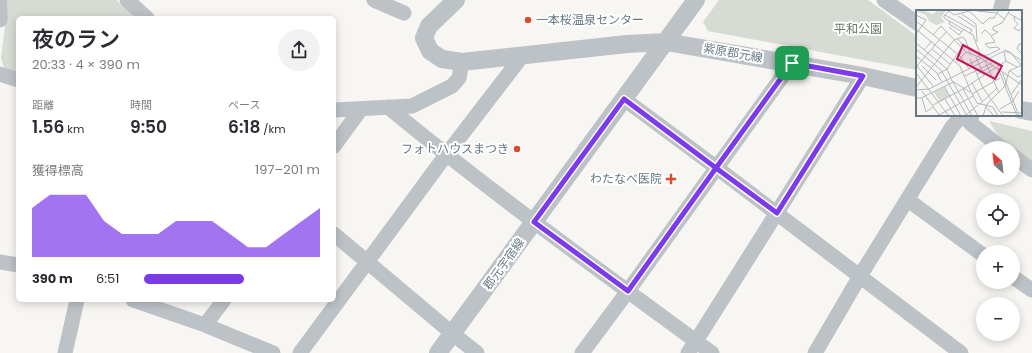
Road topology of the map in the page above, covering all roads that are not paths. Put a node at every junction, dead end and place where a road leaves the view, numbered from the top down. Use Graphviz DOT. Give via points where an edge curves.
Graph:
graph roads {
  1 [pos="127,0"];
  2 [pos="374,0"];
  3 [pos="455,0"];
  4 [pos="696,0"];
  5 [pos="884,0"];
  6 [pos="1003,0"];
  7 [pos="0,2"];
  8 [pos="1000,10"];
  9 [pos="404,13"];
  10 [pos="145,16"];
  11 [pos="0,20"];
  12 [pos="916,22"];
  13 [pos="666,42"];
  14 [pos="523,55"];
  15 [pos="462,62"];
  16 [pos="792,63"];
  17 [pos="0,74"];
  18 [pos="863,76"];
  19 [pos="16,79"];
  20 [pos="916,88"];
  21 [pos="624,99"];
  22 [pos="388,107"];
  23 [pos="361,108"];
  24 [pos="336,110"];
  25 [pos="1022,110"];
  26 [pos="1032,112"];
  27 [pos="961,116"];
  28 [pos="972,116"];
  29 [pos="993,141"];
  30 [pos="336,143"];
  31 [pos="446,155"];
  32 [pos="1020,161"];
  33 [pos="716,168"];
  34 [pos="1032,170"];
  35 [pos="908,200"];
  36 [pos="777,213"];
  37 [pos="534,222"];
  38 [pos="336,236"];
  39 [pos="976,250"];
  40 [pos="0,262"];
  41 [pos="367,263"];
  42 [pos="16,265"];
  43 [pos="860,276"];
  44 [pos="1020,281"];
  45 [pos="1032,290"];
  46 [pos="628,291"];
  47 [pos="77,302"];
  48 [pos="147,302"];
  49 [pos="222,302"];
  50 [pos="160,304"];
  51 [pos="205,325"];
  52 [pos="453,334"];
  53 [pos="692,347"];
  54 [pos="954,351"];
  55 [pos="65,353"];
  56 [pos="273,353"];
  57 [pos="300,353"];
  58 [pos="438,353"];
  59 [pos="478,353"];
  60 [pos="582,353"];
  61 [pos="712,353"];
  62 [pos="815,353"];
  1 -- 10 [label="street"];
  2 -- 9 [label="street"];
  3 -- 15 [label="street, 紫原郡元線" via="429,26 424,38 430,51 442,59"];
  4 -- 13 [label="street, 郡元宇宿線"];
  5 -- 12 [label="street"];
  6 -- 8 [label="street"];
  7 -- 11 [label="street"];
  13 -- 14 [label="street, 紫原郡元線"];
  13 -- 16 [label="street, 紫原郡元線"];
  13 -- 21 [label="street, 郡元宇宿線"];
  14 -- 15 [label="street, 紫原郡元線"];
  14 -- 31 [label="street"];
  15 -- 22 [label="street" via="459,78 452,86 412,106"];
  16 -- 18 [label="street, 紫原郡元線"];
  16 -- 33 [label="street"];
  17 -- 19 [label="street"];
  18 -- 20 [label="street, 紫原郡元線"];
  18 -- 36 [label="street"];
  21 -- 33 [label="street"];
  21 -- 37 [label="street, 郡元宇宿線"];
  22 -- 23 [label="street"];
  22 -- 31 [label="street"];
  23 -- 24 [label="street"];
  23 -- 30 [label="street"];
  25 -- 26 [label="street"];
  27 -- 35 [label="street"];
  28 -- 29 [label="street" via="970,123"];
  31 -- 37 [label="street"];
  31 -- 41 [label="street"];
  32 -- 34 [label="street"];
  33 -- 36 [label="street"];
  33 -- 46 [label="street"];
  35 -- 39 [label="street"];
  35 -- 43 [label="street"];
  36 -- 43 [label="street"];
  36 -- 53 [label="street"];
  37 -- 46 [label="street"];
  37 -- 52 [label="street, 郡元宇宿線"];
  38 -- 41 [label="street"];
  40 -- 42 [label="street"];
  41 -- 52 [label="street"];
  41 -- 57 [label="street"];
  43 -- 54 [label="street"];
  43 -- 62 [label="street"];
  44 -- 45 [label="street"];
  46 -- 53 [label="street"];
  46 -- 60 [label="street"];
  47 -- 55 [label="street"];
  48 -- 50 [label="street"];
  49 -- 51 [label="street"];
  50 -- 51 [label="street"];
  51 -- 56 [label="street"];
  52 -- 58 [label="street, 郡元宇宿線"];
  52 -- 59 [label="street"];
  53 -- 61 [label="street"];
}
